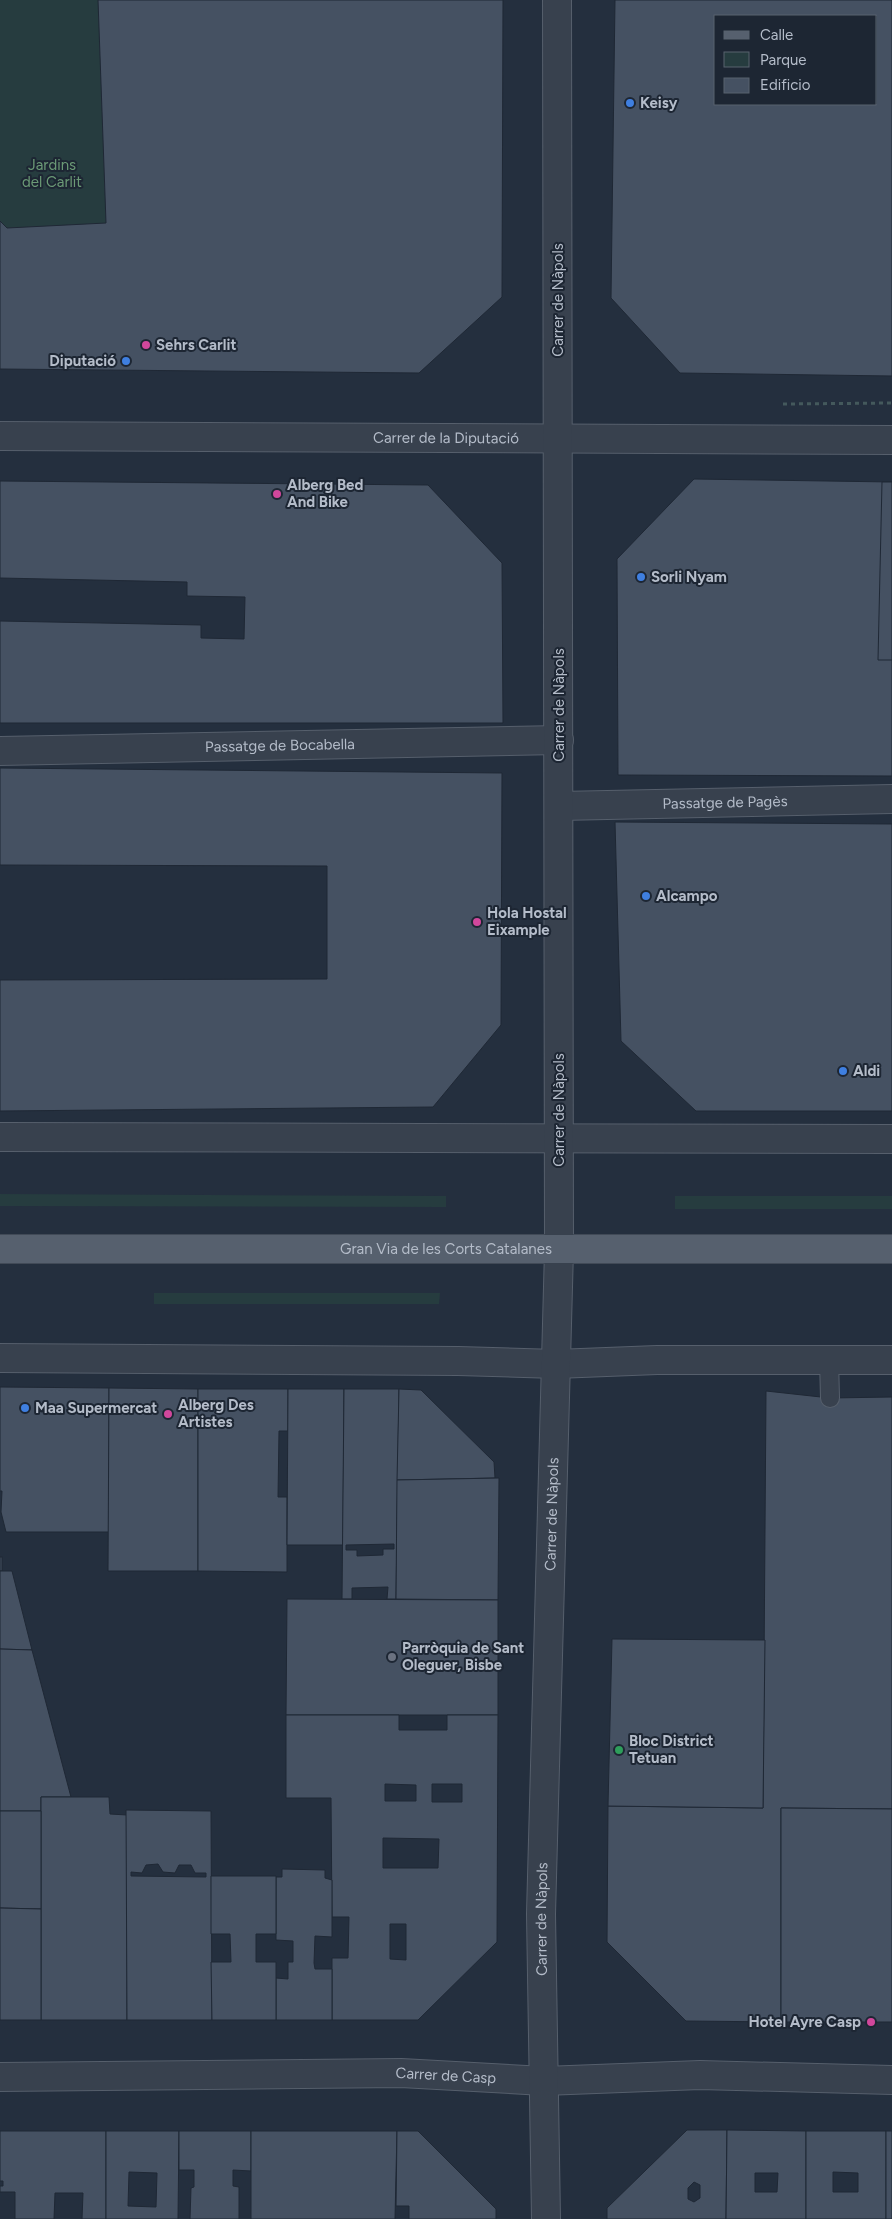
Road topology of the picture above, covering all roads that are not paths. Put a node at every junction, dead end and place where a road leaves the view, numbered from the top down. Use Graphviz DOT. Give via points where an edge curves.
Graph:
graph roads {
  1 [pos="556,0"];
  2 [pos="0,436"];
  3 [pos="558,439"];
  4 [pos="892,440"];
  5 [pos="559,740"];
  6 [pos="0,751"];
  7 [pos="892,799"];
  8 [pos="559,806"];
  9 [pos="0,1137"];
  10 [pos="558,1138"];
  11 [pos="892,1139"];
  12 [pos="0,1249"];
  13 [pos="892,1249"];
  14 [pos="560,1250"];
  15 [pos="0,1358"];
  16 [pos="829,1359"];
  17 [pos="892,1360"];
  18 [pos="556,1364"];
  19 [pos="830,1398"];
  20 [pos="0,2076"];
  21 [pos="544,2080"];
  22 [pos="892,2080"];
  23 [pos="546,2219"];
  1 -- 3 [label="street, Carrer de Nàpols"];
  2 -- 3 [label="street, Carrer de la Diputació"];
  3 -- 4 [label="street, Carrer de la Diputació"];
  3 -- 5 [label="street, Carrer de Nàpols"];
  5 -- 6 [label="street, Passatge de Bocabella"];
  5 -- 8 [label="street, Carrer de Nàpols"];
  7 -- 8 [label="street, Passatge de Pagès"];
  8 -- 10 [label="street, Carrer de Nàpols"];
  9 -- 10 [label="street"];
  10 -- 11 [label="street"];
  10 -- 14 [label="street, Carrer de Nàpols"];
  12 -- 14 [label="main road, Gran Via de les Corts Catalanes"];
  13 -- 14 [label="main road, Gran Via de les Corts Catalanes"];
  14 -- 18 [label="street, Carrer de Nàpols"];
  15 -- 18 [label="street"];
  16 -- 17 [label="street"];
  16 -- 18 [label="street"];
  16 -- 19 [label="lane"];
  18 -- 21 [label="street, Carrer de Nàpols" via="541,1914"];
  20 -- 21 [label="street, Carrer de Casp" via="401,2073"];
  21 -- 22 [label="street, Carrer de Casp" via="700,2076"];
  21 -- 23 [label="street, Carrer de Nàpols"];
}
